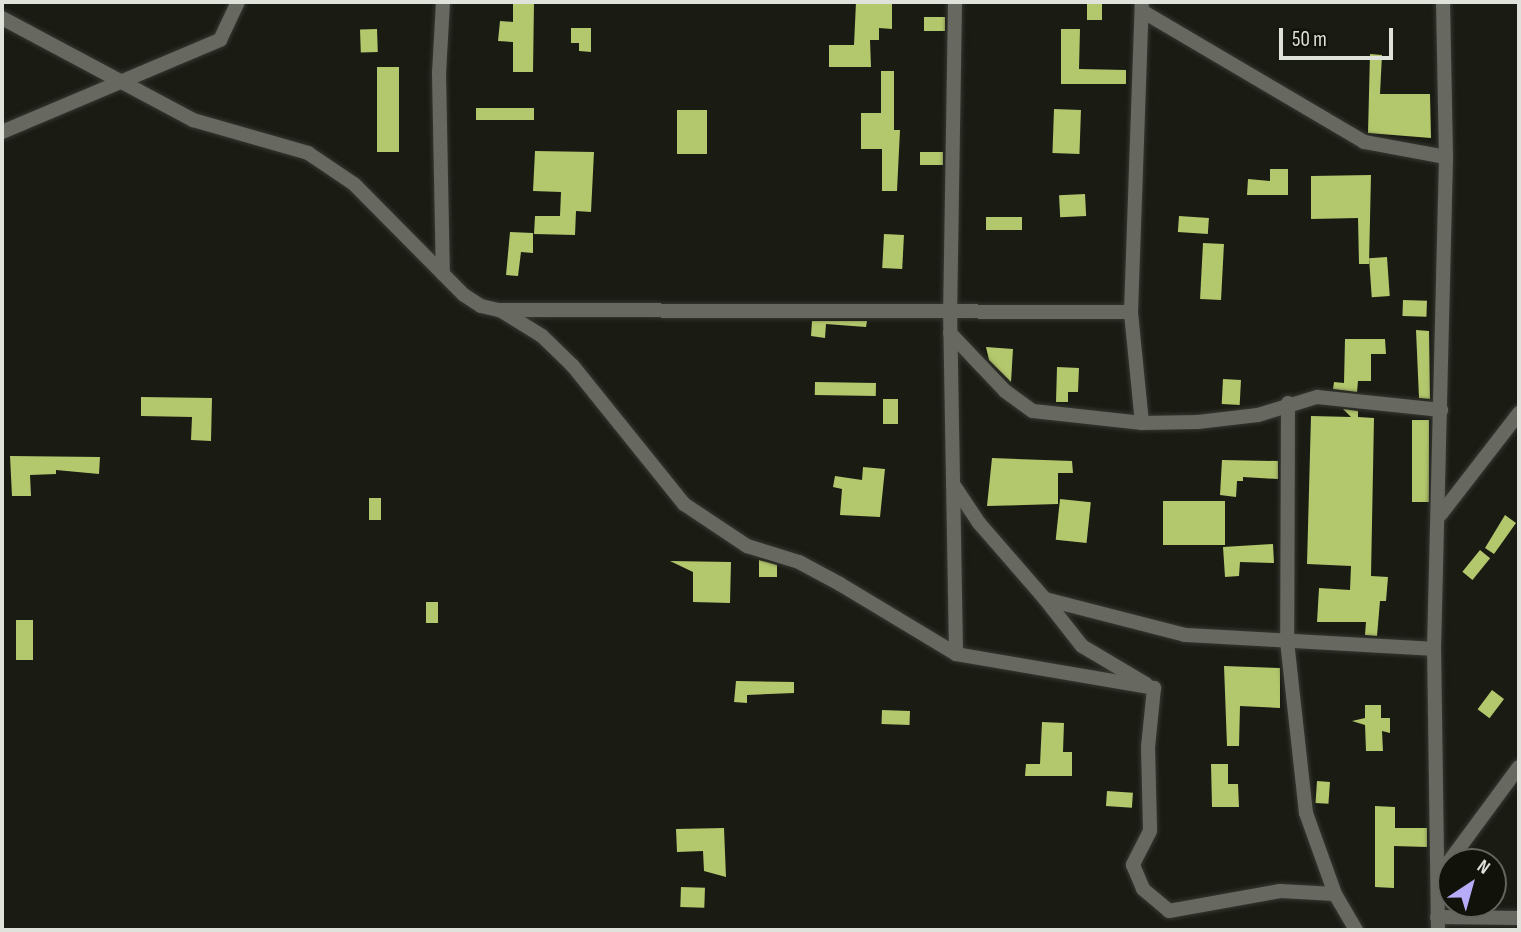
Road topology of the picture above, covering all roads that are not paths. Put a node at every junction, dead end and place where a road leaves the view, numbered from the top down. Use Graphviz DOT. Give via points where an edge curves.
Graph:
graph roads {
  1 [pos="238,2"];
  2 [pos="443,2"];
  3 [pos="955,2"];
  4 [pos="1443,2"];
  5 [pos="1142,6"];
  6 [pos="2,18"];
  7 [pos="121,81"];
  8 [pos="2,132"];
  9 [pos="1446,157"];
  10 [pos="443,274"];
  11 [pos="950,308"];
  12 [pos="499,310"];
  13 [pos="1131,312"];
  14 [pos="950,333"];
  15 [pos="1288,403"];
  16 [pos="1441,411"];
  17 [pos="1519,413"];
  18 [pos="1142,423"];
  19 [pos="952,482"];
  20 [pos="1441,513"];
  21 [pos="1045,598"];
  22 [pos="1287,641"];
  23 [pos="1434,649"];
  24 [pos="956,654"];
  25 [pos="1154,688"];
  26 [pos="1519,767"];
  27 [pos="1439,848"];
  28 [pos="1459,848"];
  29 [pos="1335,894"];
  30 [pos="1519,918"];
  31 [pos="1438,924"];
  32 [pos="1356,930"];
  1 -- 7 [label="street" via="220,40"];
  2 -- 10 [label="street" via="439,73"];
  3 -- 11 [label="street"];
  4 -- 9 [label="street"];
  5 -- 9 [label="street" via="1364,142"];
  5 -- 13 [label="street"];
  6 -- 7 [label="street"];
  7 -- 8 [label="street"];
  7 -- 10 [label="street" via="193,120 308,153 354,184"];
  9 -- 16 [label="street"];
  10 -- 12 [label="street" via="464,295"];
  11 -- 12 [label="street"];
  11 -- 13 [label="street"];
  11 -- 14 [label="street"];
  12 -- 24 [label="street" via="542,336 573,366 684,505 747,546 799,562"];
  13 -- 18 [label="street"];
  14 -- 18 [label="street" via="1005,391 1033,411"];
  14 -- 19 [label="street"];
  15 -- 16 [label="street" via="1317,397"];
  15 -- 18 [label="street" via="1258,415"];
  15 -- 22 [label="street"];
  16 -- 20 [label="street"];
  17 -- 20 [label="street"];
  19 -- 21 [label="street" via="979,523"];
  19 -- 24 [label="street"];
  20 -- 23 [label="street"];
  21 -- 22 [label="street" via="1185,635"];
  21 -- 25 [label="street" via="1082,646"];
  22 -- 23 [label="street"];
  22 -- 29 [label="street" via="1306,813"];
  23 -- 27 [label="street"];
  24 -- 25 [label="street"];
  25 -- 29 [label="street" via="1148,747 1150,831 1133,865 1143,889 1169,911 1280,891"];
  26 -- 28 [label="street"];
  29 -- 32 [label="street"];
  30 -- 31 [label="street"];
}
